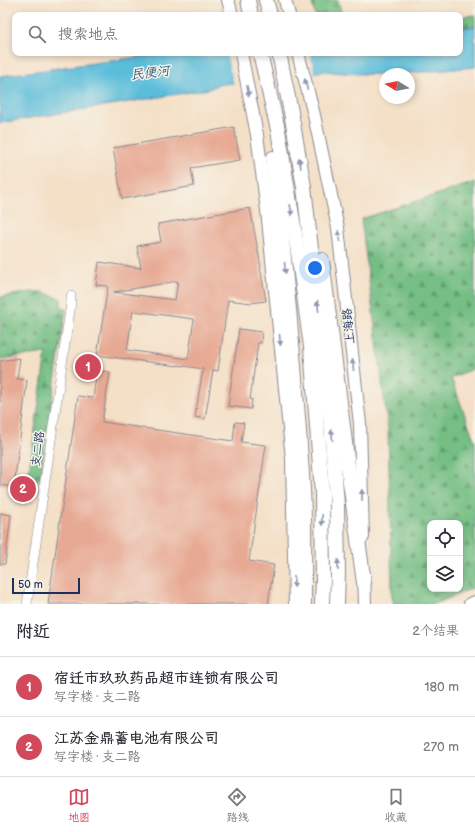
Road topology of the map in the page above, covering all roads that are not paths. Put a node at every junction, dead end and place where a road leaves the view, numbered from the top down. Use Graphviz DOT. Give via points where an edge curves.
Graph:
graph roads {
  1 [pos="228,0"];
  2 [pos="248,0"];
  3 [pos="266,0"];
  4 [pos="285,0"];
  5 [pos="231,12"];
  6 [pos="250,12"];
  7 [pos="269,12"];
  8 [pos="288,12"];
  9 [pos="242,56"];
  10 [pos="280,56"];
  11 [pos="299,56"];
  12 [pos="261,58"];
  13 [pos="268,132"];
  14 [pos="304,187"];
  15 [pos="71,296"];
  16 [pos="364,583"];
  17 [pos="475,602"];
  18 [pos="27,604"];
  19 [pos="295,604"];
  20 [pos="304,604"];
  21 [pos="322,604"];
  22 [pos="338,604"];
  23 [pos="365,604"];
  24 [pos="470,604"];
  1 -- 5 [label="main road"];
  2 -- 6 [label="highway"];
  3 -- 7 [label="highway"];
  4 -- 8 [label="main road"];
  9 -- 13 [label="main road, one-way"];
  14 -- 10 [label="highway, one-way"];
  16 -- 11 [label="main road, 上海路, one-way" via="360,424 338,228"];
  12 -- 13 [label="highway"];
  13 -- 19 [label="main road, one-way" via="268,218 292,459"];
  13 -- 20 [label="highway, one-way" via="293,349 303,490"];
  13 -- 21 [label="highway, one-way" via="298,252 311,347 322,493"];
  14 -- 16 [label="highway" via="319,238"];
  22 -- 14 [label="highway, one-way" via="334,459"];
  15 -- 18 [label="street, 支二路"];
  16 -- 23 [label="main road, 上海路"];
  17 -- 24 [label="main road"];
}
